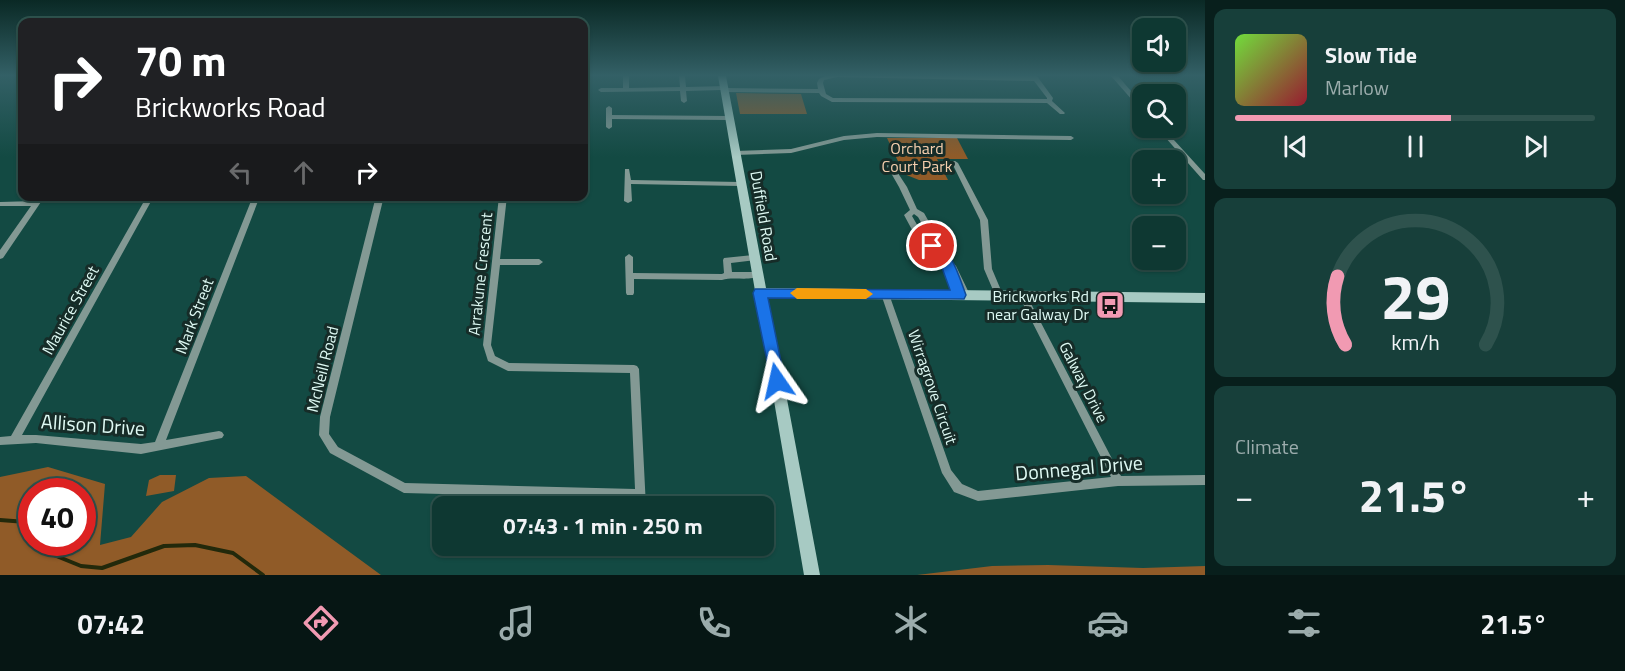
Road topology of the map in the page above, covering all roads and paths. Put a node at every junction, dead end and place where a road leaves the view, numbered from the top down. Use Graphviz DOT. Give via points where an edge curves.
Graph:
graph roads {
  1 [pos="726,103"];
  2 [pos="1051,103"];
  3 [pos="609,108"];
  4 [pos="1062,113"];
  5 [pos="609,117"];
  6 [pos="729,118"];
  7 [pos="609,127"];
  8 [pos="1071,138"];
  9 [pos="1169,138"];
  10 [pos="735,153"];
  11 [pos="955,163"];
  12 [pos="890,166"];
  13 [pos="627,171"];
  14 [pos="1205,178"];
  15 [pos="627,182"];
  16 [pos="740,184"];
  17 [pos="30,201"];
  18 [pos="39,201"];
  19 [pos="148,201"];
  20 [pos="255,201"];
  21 [pos="379,201"];
  22 [pos="502,201"];
  23 [pos="628,201"];
  24 [pos="0,204"];
  25 [pos="914,211"];
  26 [pos="932,246"];
  27 [pos="0,256"];
  28 [pos="629,257"];
  29 [pos="753,258"];
  30 [pos="496,262"];
  31 [pos="540,262"];
  32 [pos="728,275"];
  33 [pos="630,276"];
  34 [pos="756,276"];
  35 [pos="630,293"];
  36 [pos="760,293"];
  37 [pos="885,294"];
  38 [pos="962,295"];
  39 [pos="999,295"];
  40 [pos="1023,296"];
  41 [pos="1205,298"];
  42 [pos="219,435"];
  43 [pos="15,439"];
  44 [pos="0,441"];
  45 [pos="159,446"];
  46 [pos="1205,480"];
  47 [pos="1118,481"];
  48 [pos="958,488"];
  49 [pos="639,494"];
  50 [pos="812,575"];
  1 -- 6 [label="street, Duffield Road"];
  2 -- 4 [label="street"];
  3 -- 5 [label="street"];
  5 -- 6 [label="street"];
  5 -- 7 [label="street"];
  6 -- 10 [label="street, Duffield Road"];
  8 -- 10 [label="street" via="876,135 791,151"];
  9 -- 14 [label="street"];
  10 -- 16 [label="street, Duffield Road"];
  11 -- 39 [label="street" via="984,220 988,269"];
  12 -- 25 [label="street"];
  13 -- 15 [label="street"];
  15 -- 16 [label="street"];
  15 -- 23 [label="street"];
  16 -- 29 [label="street, Duffield Road"];
  17 -- 24 [label="street"];
  18 -- 27 [label="street"];
  19 -- 43 [label="street, Maurice Street"];
  20 -- 45 [label="street, Mark Street"];
  21 -- 49 [label="street, McNeill Road" via="325,417 327,443 343,456 404,488"];
  22 -- 30 [label="street, Arrakune Crescent"];
  25 -- 26 [label="street" via="921,215 933,236"];
  25 -- 26 [label="street" via="909,218 920,237"];
  26 -- 38 [label="street" via="947,263"];
  28 -- 33 [label="street"];
  29 -- 32 [label="street" via="727,260"];
  29 -- 34 [label="street, Duffield Road"];
  30 -- 31 [label="street"];
  30 -- 49 [label="street, Arrakune Crescent" via="487,345 491,358 508,367 634,369"];
  32 -- 33 [label="street"];
  32 -- 34 [label="street"];
  33 -- 35 [label="street"];
  34 -- 36 [label="street, Duffield Road"];
  36 -- 37 [label="street"];
  36 -- 50 [label="street, Duffield Road"];
  37 -- 38 [label="street"];
  37 -- 48 [label="street, Wirragrove Circuit" via="947,473"];
  38 -- 39 [label="street"];
  39 -- 40 [label="street"];
  40 -- 41 [label="street"];
  40 -- 47 [label="street, Galway Drive"];
  42 -- 45 [label="street, Allison Drive"];
  43 -- 44 [label="street, Allison Drive"];
  43 -- 45 [label="street, Allison Drive" via="126,449"];
  46 -- 47 [label="street, Donnegal Drive"];
  47 -- 48 [label="street, Donnegal Drive" via="978,496"];
}
